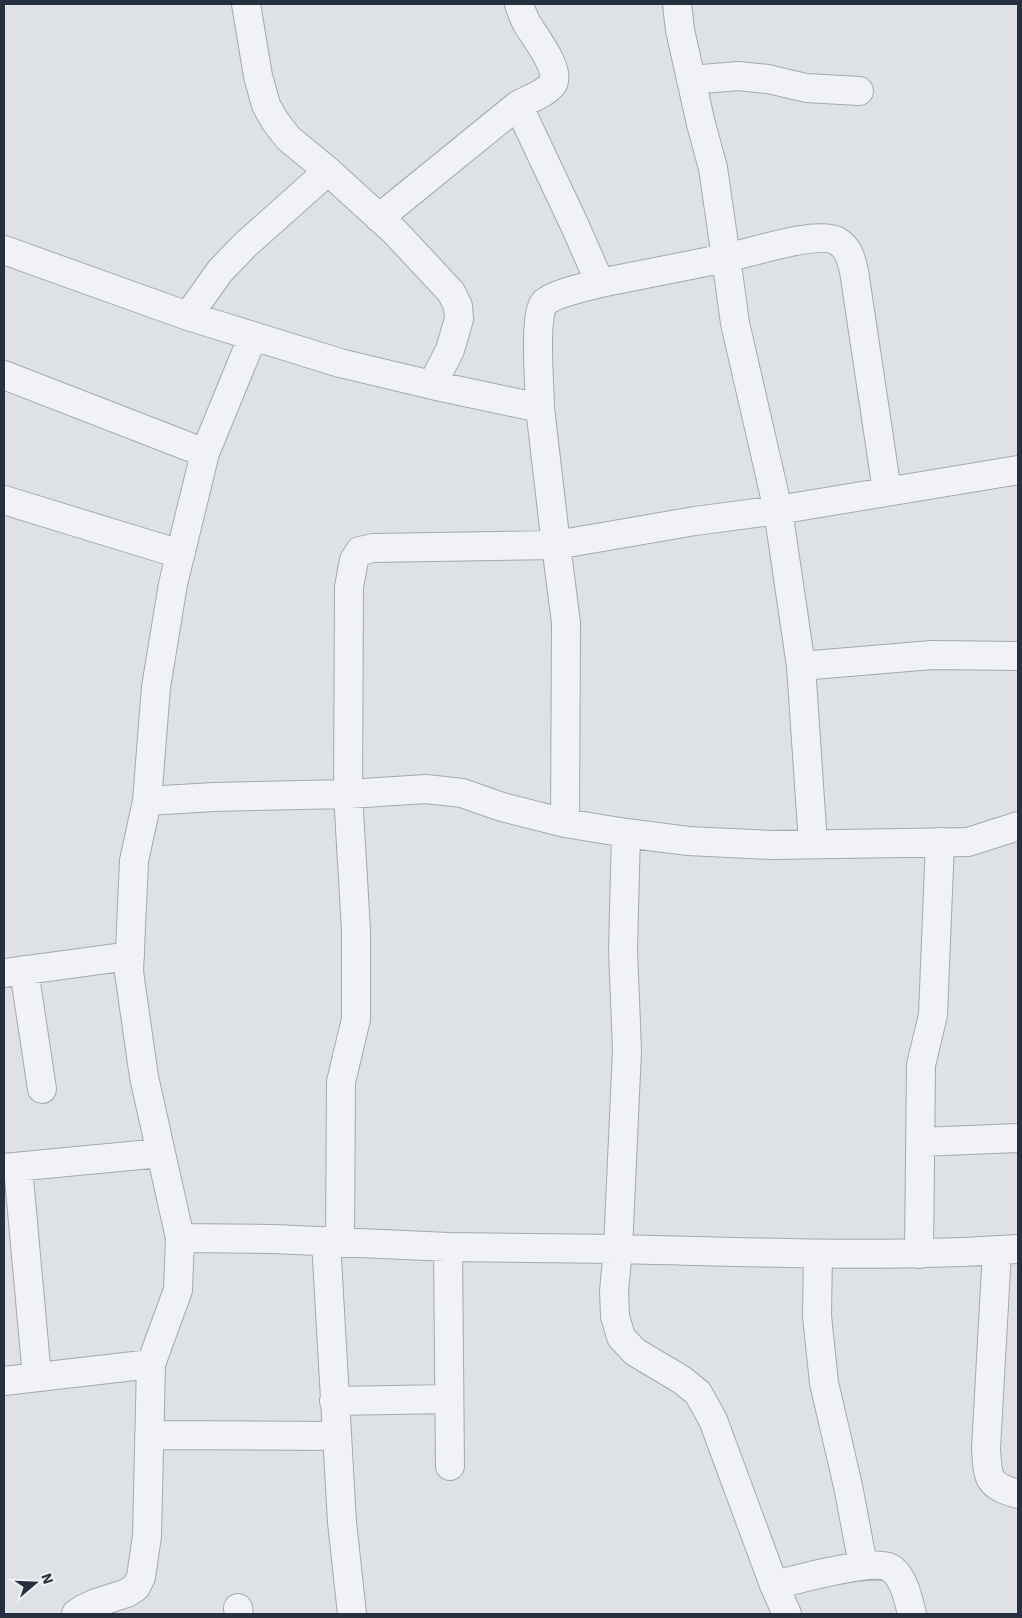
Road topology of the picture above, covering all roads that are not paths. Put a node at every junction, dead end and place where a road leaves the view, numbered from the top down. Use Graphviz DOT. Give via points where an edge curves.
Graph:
graph roads {
  1 [pos="246,4"];
  2 [pos="519,4"];
  3 [pos="678,4"];
  4 [pos="691,80"];
  5 [pos="859,91"];
  6 [pos="518,105"];
  7 [pos="328,171"];
  8 [pos="379,218"];
  9 [pos="4,250"];
  10 [pos="726,258"];
  11 [pos="600,283"];
  12 [pos="188,316"];
  13 [pos="253,336"];
  14 [pos="4,375"];
  15 [pos="432,386"];
  16 [pos="540,408"];
  17 [pos="205,453"];
  18 [pos="1018,470"];
  19 [pos="888,491"];
  20 [pos="4,500"];
  21 [pos="778,510"];
  22 [pos="556,545"];
  23 [pos="180,554"];
  24 [pos="1018,656"];
  25 [pos="801,666"];
  26 [pos="348,794"];
  27 [pos="147,801"];
  28 [pos="565,823"];
  29 [pos="1018,826"];
  30 [pos="626,833"];
  31 [pos="940,842"];
  32 [pos="814,844"];
  33 [pos="130,956"];
  34 [pos="14,971"];
  35 [pos="42,1089"];
  36 [pos="1018,1138"];
  37 [pos="920,1142"];
  38 [pos="161,1153"];
  39 [pos="11,1167"];
  40 [pos="180,1238"];
  41 [pos="333,1242"];
  42 [pos="448,1247"];
  43 [pos="618,1249"];
  44 [pos="1007,1250"];
  45 [pos="818,1254"];
  46 [pos="919,1254"];
  47 [pos="151,1364"];
  48 [pos="37,1377"];
  49 [pos="4,1381"];
  50 [pos="449,1399"];
  51 [pos="334,1401"];
  52 [pos="149,1435"];
  53 [pos="336,1436"];
  54 [pos="450,1466"];
  55 [pos="1018,1494"];
  56 [pos="863,1565"];
  57 [pos="774,1585"];
  58 [pos="76,1614"];
  59 [pos="352,1614"];
  60 [pos="787,1614"];
  61 [pos="912,1614"];
  1 -- 7 [label="street" via="266,105 288,138"];
  2 -- 6 [label="street" via="556,78 548,89"];
  3 -- 4 [label="street"];
  4 -- 5 [label="street" via="738,76 806,88"];
  4 -- 10 [label="street" via="713,168"];
  6 -- 8 [label="street"];
  6 -- 11 [label="street"];
  7 -- 8 [label="street"];
  7 -- 12 [label="street" via="245,245 220,271"];
  8 -- 15 [label="street" via="451,292 458,306 459,319 450,350"];
  9 -- 12 [label="street"];
  10 -- 11 [label="street"];
  10 -- 19 [label="street" via="807,239 838,241 849,251"];
  10 -- 21 [label="street" via="735,323"];
  11 -- 16 [label="street" via="553,297 544,303 538,328"];
  12 -- 13 [label="street"];
  13 -- 15 [label="street" via="340,363"];
  13 -- 17 [label="street"];
  14 -- 17 [label="street"];
  15 -- 16 [label="street"];
  16 -- 22 [label="street"];
  17 -- 23 [label="street"];
  18 -- 19 [label="street"];
  19 -- 21 [label="street"];
  20 -- 23 [label="street"];
  21 -- 22 [label="street"];
  21 -- 25 [label="street"];
  22 -- 26 [label="street" via="373,548 360,552 354,560 349,587"];
  22 -- 28 [label="street" via="566,623"];
  23 -- 27 [label="street" via="156,688"];
  24 -- 25 [label="street" via="932,655"];
  25 -- 32 [label="street"];
  26 -- 27 [label="street"];
  26 -- 28 [label="street" via="426,789 453,792"];
  26 -- 41 [label="street" via="356,930 356,1019 341,1082"];
  27 -- 33 [label="street" via="134,861"];
  28 -- 30 [label="street"];
  29 -- 31 [label="street" via="968,842"];
  30 -- 32 [label="street" via="688,841"];
  30 -- 43 [label="street" via="623,950 627,1050"];
  31 -- 32 [label="street"];
  31 -- 37 [label="street" via="933,1015 921,1065"];
  33 -- 34 [label="street"];
  33 -- 38 [label="street" via="129,972 144,1077"];
  34 -- 35 [label="street"];
  36 -- 37 [label="street"];
  37 -- 46 [label="street"];
  38 -- 39 [label="street"];
  38 -- 40 [label="street"];
  39 -- 48 [label="street"];
  40 -- 41 [label="street"];
  40 -- 47 [label="street" via="178,1290"];
  41 -- 42 [label="street"];
  41 -- 51 [label="street"];
  42 -- 43 [label="street"];
  42 -- 50 [label="street"];
  43 -- 45 [label="street"];
  43 -- 57 [label="street" via="614,1291 615,1316 621,1337 635,1352 698,1393 713,1420"];
  44 -- 46 [label="street"];
  44 -- 55 [label="street" via="986,1449 991,1480 1000,1489"];
  45 -- 46 [label="street"];
  45 -- 56 [label="street" via="817,1316 824,1383"];
  47 -- 48 [label="street"];
  47 -- 52 [label="street"];
  48 -- 49 [label="street"];
  50 -- 51 [label="street"];
  50 -- 54 [label="street"];
  51 -- 53 [label="street"];
  52 -- 53 [label="street"];
  52 -- 58 [label="street" via="147,1536 141,1577 136,1587 127,1593 96,1603"];
  53 -- 59 [label="street"];
  56 -- 57 [label="street"];
  56 -- 61 [label="street" via="891,1568 902,1580"];
  57 -- 60 [label="street"];
}
